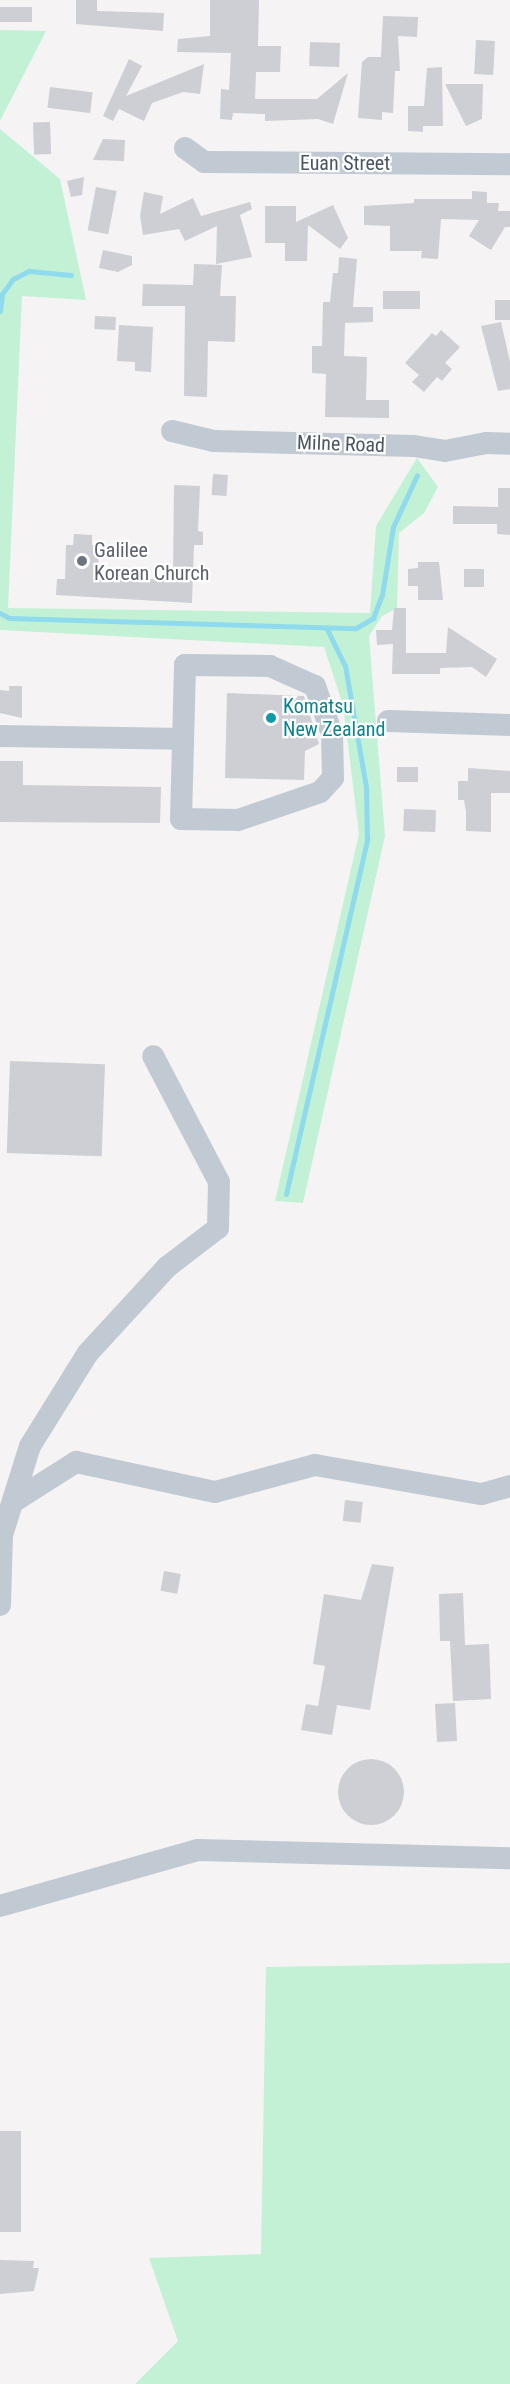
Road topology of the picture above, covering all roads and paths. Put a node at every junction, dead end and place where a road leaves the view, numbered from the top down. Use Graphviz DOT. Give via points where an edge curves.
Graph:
graph roads {
  1 [pos="184,147"];
  2 [pos="510,164"];
  3 [pos="172,431"];
  4 [pos="510,444"];
  5 [pos="388,721"];
  6 [pos="510,725"];
  7 [pos="0,736"];
  8 [pos="183,739"];
  9 [pos="153,1056"];
  10 [pos="510,1486"];
  11 [pos="13,1502"];
  12 [pos="0,1605"];
  13 [pos="510,1858"];
  14 [pos="0,1906"];
  1 -- 2 [label="street, Euan Street" via="204,162"];
  3 -- 4 [label="street, Milne Road" via="214,441 414,446 445,451 486,443"];
  5 -- 6 [label="street"];
  7 -- 8 [label="street"];
  8 -- 8 [label="street" via="185,664 270,666 315,686 332,734 333,778 320,792 238,820 181,819"];
  9 -- 11 [label="street" via="219,1182 218,1228 167,1267 88,1353 30,1446"];
  10 -- 11 [label="street" via="482,1494 315,1465 215,1492 76,1462"];
  11 -- 12 [label="street" via="3,1535"];
  13 -- 14 [label="street" via="198,1850"];
}
